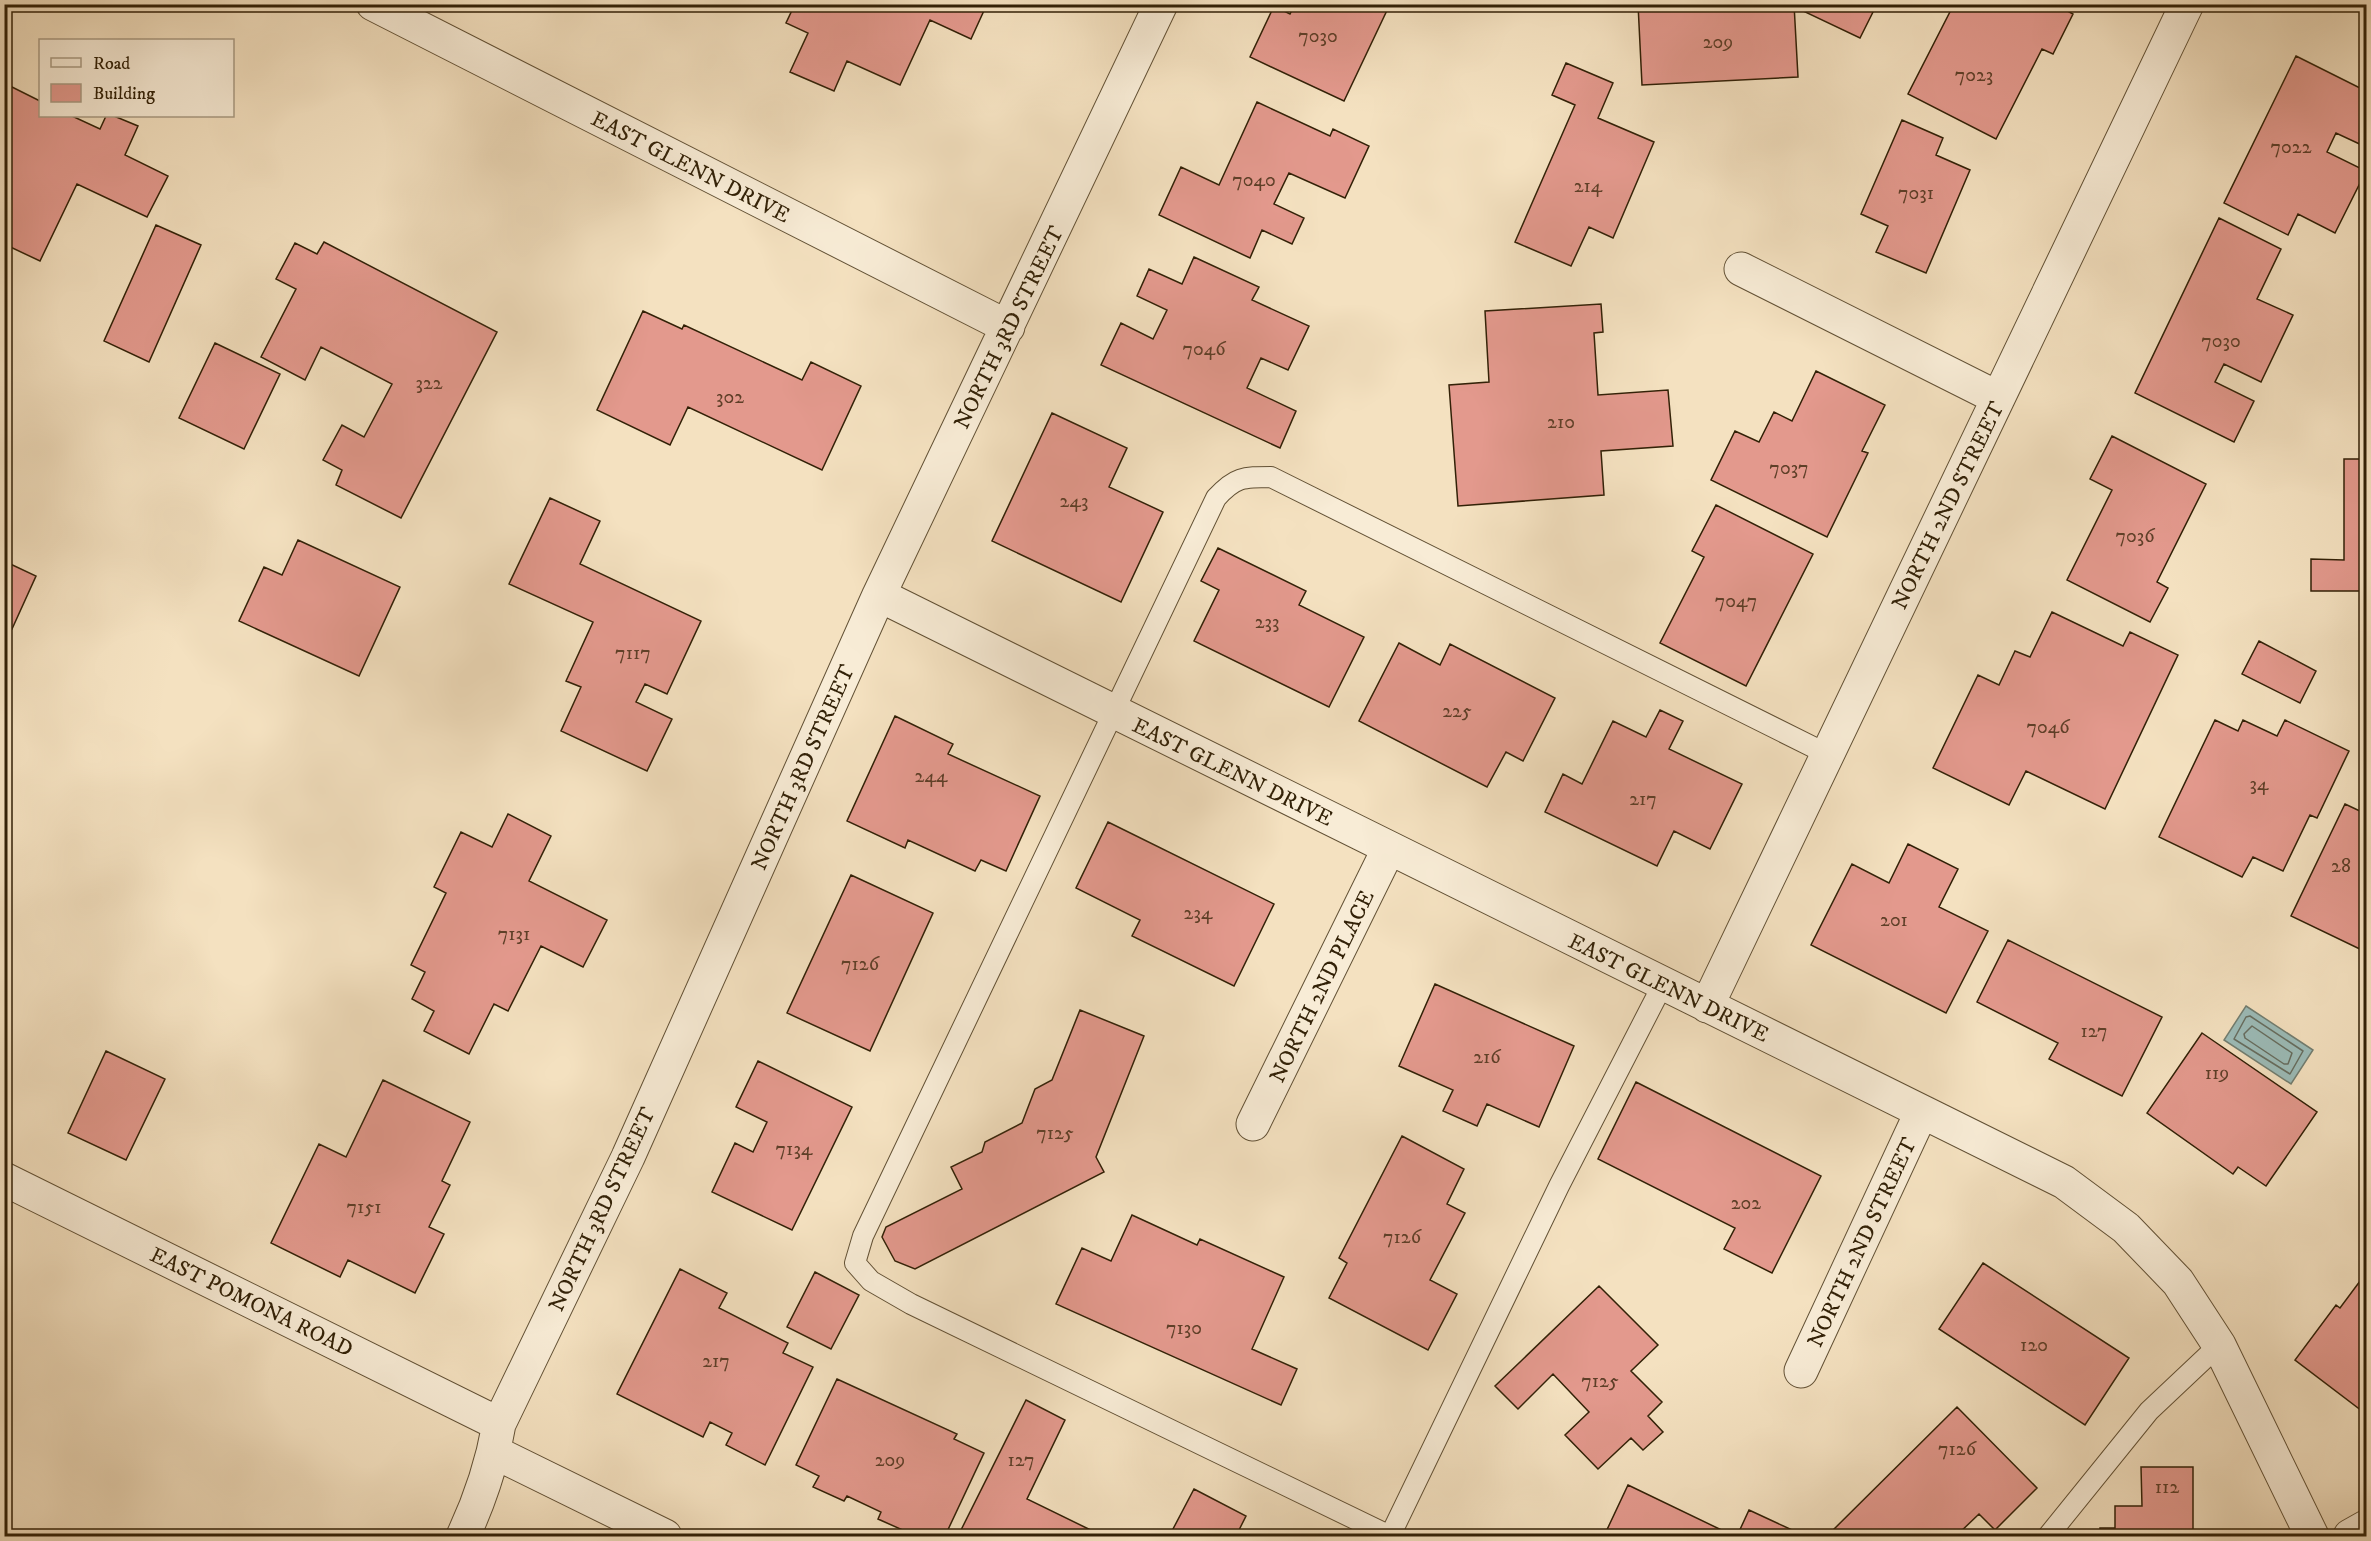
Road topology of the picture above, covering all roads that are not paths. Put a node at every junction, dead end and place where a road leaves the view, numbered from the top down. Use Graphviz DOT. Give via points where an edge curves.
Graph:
graph roads {
  1 [pos="374,4"];
  2 [pos="1161,4"];
  3 [pos="2187,4"];
  4 [pos="1741,269"];
  5 [pos="1008,327"];
  6 [pos="1998,398"];
  7 [pos="879,595"];
  8 [pos="1114,712"];
  9 [pos="1827,754"];
  10 [pos="1389,848"];
  11 [pos="1663,984"];
  12 [pos="1707,1006"];
  13 [pos="1921,1113"];
  14 [pos="1253,1124"];
  15 [pos="4,1179"];
  16 [pos="2219,1345"];
  17 [pos="1801,1371"];
  18 [pos="496,1438"];
  19 [pos="2367,1527"];
  20 [pos="463,1536"];
  21 [pos="665,1536"];
  22 [pos="1390,1536"];
  23 [pos="2048,1536"];
  24 [pos="2312,1536"];
  25 [pos="2350,1536"];
  1 -- 5 [label="street, EAST GLENN DRIVE"];
  2 -- 5 [label="street, NORTH 3RD STREET"];
  3 -- 6 [label="street, NORTH 2ND STREET"];
  4 -- 6 [label="street"];
  5 -- 7 [label="street, NORTH 3RD STREET"];
  6 -- 9 [label="street, NORTH 2ND STREET"];
  7 -- 8 [label="street, EAST GLENN DRIVE"];
  7 -- 18 [label="street, NORTH 3RD STREET" via="628,1156"];
  8 -- 9 [label="lane" via="1216,498 1243,477 1271,477"];
  8 -- 10 [label="street, EAST GLENN DRIVE"];
  8 -- 22 [label="lane" via="863,1236 855,1263 871,1281 911,1304"];
  9 -- 12 [label="street, NORTH 2ND STREET"];
  10 -- 11 [label="street, EAST GLENN DRIVE"];
  10 -- 14 [label="street, NORTH 2ND PLACE"];
  11 -- 12 [label="street, EAST GLENN DRIVE"];
  11 -- 22 [label="lane" via="1559,1186"];
  12 -- 13 [label="street, EAST GLENN DRIVE"];
  13 -- 16 [label="street, EAST GLENN DRIVE" via="2064,1182 2126,1228 2178,1282"];
  13 -- 17 [label="street, NORTH 2ND STREET"];
  15 -- 18 [label="street, EAST POMONA ROAD"];
  16 -- 23 [label="lane" via="2149,1411"];
  16 -- 24 [label="street, EAST GLENN DRIVE"];
  18 -- 20 [label="street, NORTH 3RD STREET" via="479,1502"];
  18 -- 21 [label="street, EAST POMONA ROAD"];
  19 -- 25 [label="street"];
}
